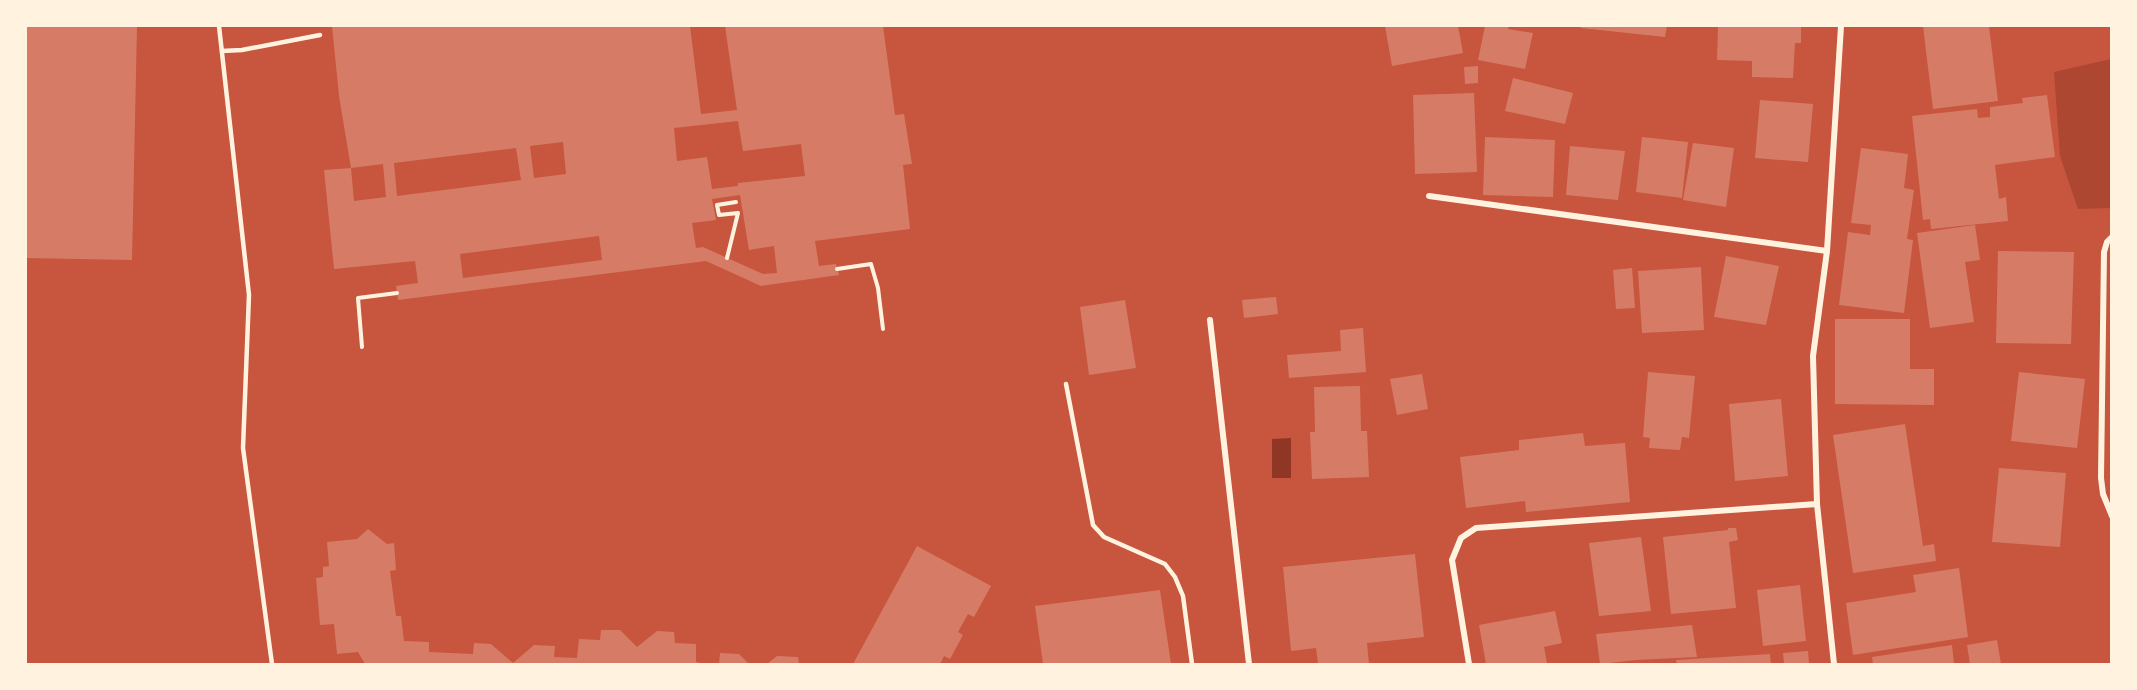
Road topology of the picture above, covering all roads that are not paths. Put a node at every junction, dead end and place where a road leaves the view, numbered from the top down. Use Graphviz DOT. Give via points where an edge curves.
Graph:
graph roads {
  1 [pos="219,26"];
  2 [pos="1841,26"];
  3 [pos="320,35"];
  4 [pos="222,51"];
  5 [pos="1430,196"];
  6 [pos="2112,237"];
  7 [pos="1827,251"];
  8 [pos="1210,320"];
  9 [pos="1066,384"];
  10 [pos="1817,504"];
  11 [pos="2112,516"];
  12 [pos="272,664"];
  13 [pos="1192,664"];
  14 [pos="1249,664"];
  15 [pos="1469,664"];
  16 [pos="1834,664"];
  1 -- 4 [label="lane"];
  2 -- 7 [label="street"];
  3 -- 4 [label="lane"];
  4 -- 12 [label="lane" via="249,295 243,448"];
  5 -- 7 [label="street"];
  6 -- 11 [label="street" via="2104,252 2101,478"];
  7 -- 10 [label="street" via="1813,356"];
  8 -- 14 [label="street"];
  9 -- 13 [label="lane" via="1093,525 1104,537 1165,564 1175,577 1183,596"];
  10 -- 15 [label="street" via="1476,528 1461,538 1452,560"];
  10 -- 16 [label="street"];
}
